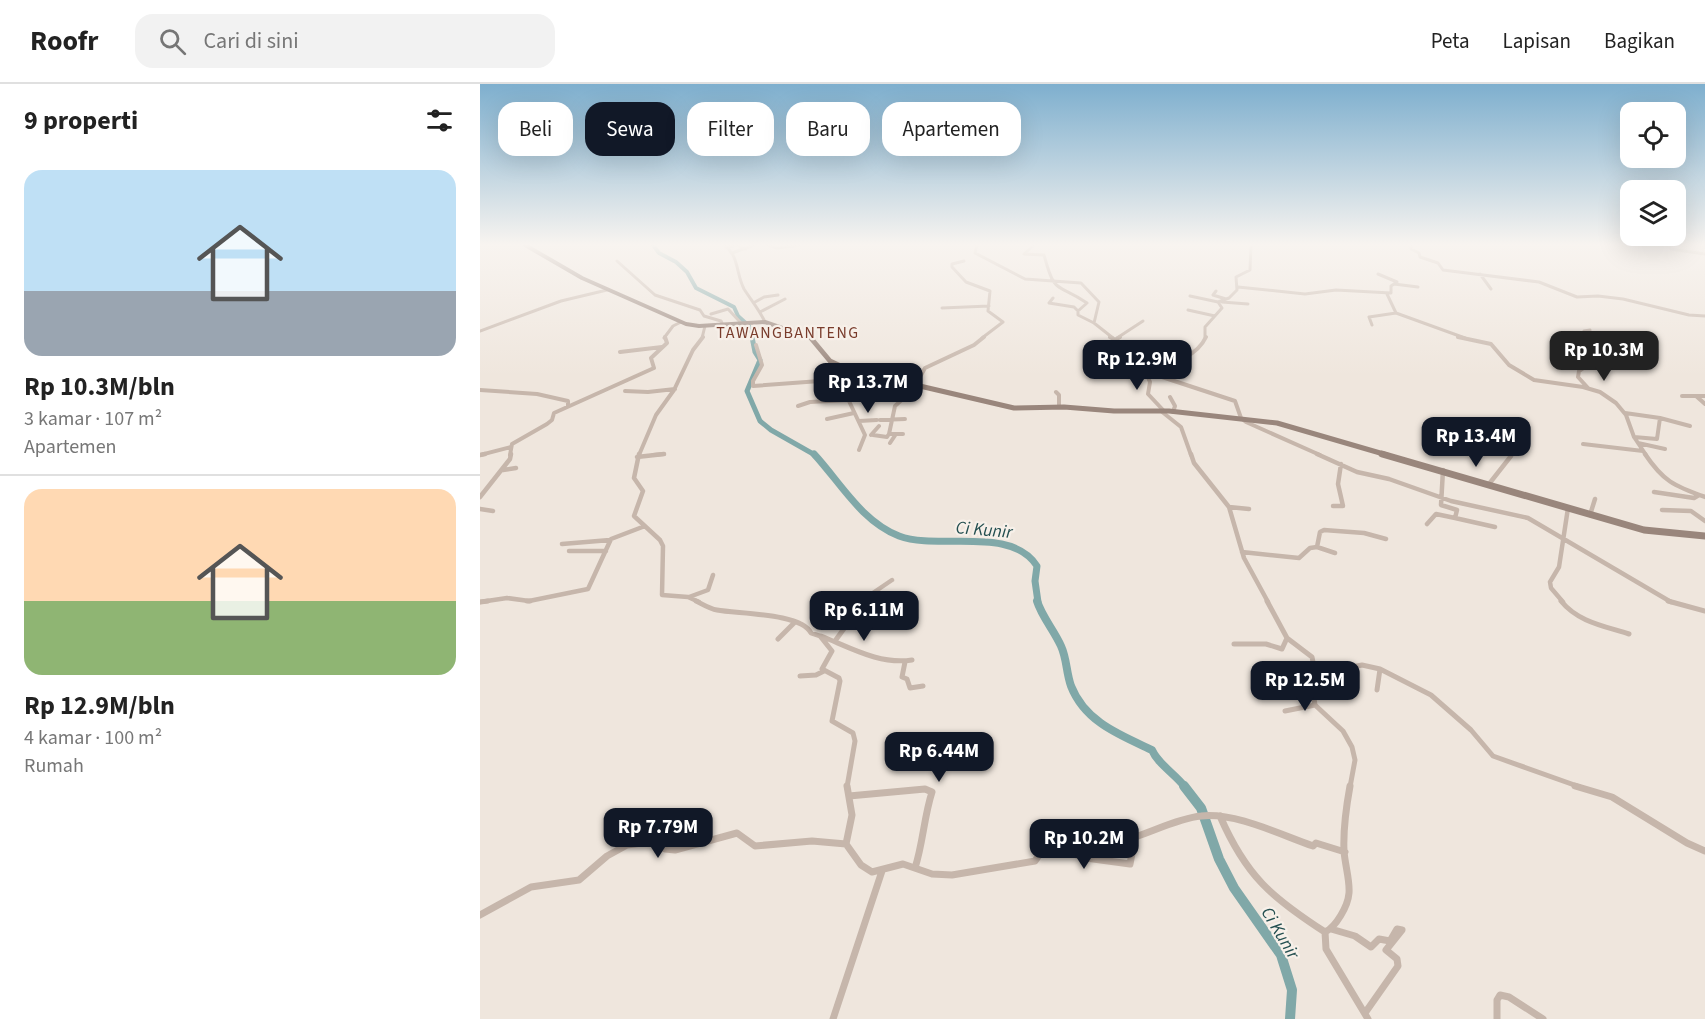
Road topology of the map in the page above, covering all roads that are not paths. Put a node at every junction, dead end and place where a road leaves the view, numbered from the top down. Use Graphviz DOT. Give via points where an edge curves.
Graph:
graph roads {
  1 [pos="1238,288"];
  2 [pos="648,289"];
  3 [pos="744,289"];
  4 [pos="984,289"];
  5 [pos="1058,289"];
  6 [pos="1087,289"];
  7 [pos="1245,289"];
  8 [pos="1391,289"];
  9 [pos="1556,289"];
  10 [pos="607,290"];
  11 [pos="1216,291"];
  12 [pos="1387,294"];
  13 [pos="778,295"];
  14 [pos="1190,296"];
  15 [pos="1213,296"];
  16 [pos="1053,298"];
  17 [pos="1201,298"];
  18 [pos="785,299"];
  19 [pos="1226,299"];
  20 [pos="755,302"];
  21 [pos="1220,302"];
  22 [pos="1248,304"];
  23 [pos="989,306"];
  24 [pos="942,308"];
  25 [pos="1188,310"];
  26 [pos="1078,311"];
  27 [pos="760,312"];
  28 [pos="1396,313"];
  29 [pos="711,314"];
  30 [pos="1215,316"];
  31 [pos="1705,316"];
  32 [pos="1143,321"];
  33 [pos="681,322"];
  34 [pos="765,322"];
  35 [pos="742,323"];
  36 [pos="1094,323"];
  37 [pos="723,325"];
  38 [pos="1372,325"];
  39 [pos="705,326"];
  40 [pos="1590,330"];
  41 [pos="480,331"];
  42 [pos="1115,340"];
  43 [pos="756,345"];
  44 [pos="663,347"];
  45 [pos="620,352"];
  46 [pos="1145,361"];
  47 [pos="888,366"];
  48 [pos="848,369"];
  49 [pos="1151,370"];
  50 [pos="878,376"];
  51 [pos="840,382"];
  52 [pos="917,384"];
  53 [pos="1588,388"];
  54 [pos="675,389"];
  55 [pos="480,390"];
  56 [pos="625,391"];
  57 [pos="1056,392"];
  58 [pos="1682,396"];
  59 [pos="1695,396"];
  60 [pos="1705,396"];
  61 [pos="1170,397"];
  62 [pos="848,400"];
  63 [pos="1705,404"];
  64 [pos="568,406"];
  65 [pos="798,406"];
  66 [pos="1059,407"];
  67 [pos="1163,411"];
  68 [pos="1173,412"];
  69 [pos="854,413"];
  70 [pos="1625,413"];
  71 [pos="827,418"];
  72 [pos="905,418"];
  73 [pos="1660,418"];
  74 [pos="892,419"];
  75 [pos="1243,419"];
  76 [pos="859,421"];
  77 [pos="879,426"];
  78 [pos="1690,426"];
  79 [pos="889,434"];
  80 [pos="896,434"];
  81 [pos="903,434"];
  82 [pos="865,435"];
  83 [pos="873,435"];
  84 [pos="1634,437"];
  85 [pos="890,443"];
  86 [pos="1638,443"];
  87 [pos="1583,444"];
  88 [pos="511,447"];
  89 [pos="1665,449"];
  90 [pos="858,450"];
  91 [pos="1643,451"];
  92 [pos="664,454"];
  93 [pos="480,455"];
  94 [pos="1511,456"];
  95 [pos="637,457"];
  96 [pos="1341,464"];
  97 [pos="516,468"];
  98 [pos="503,470"];
  99 [pos="1443,470"];
  100 [pos="1489,484"];
  101 [pos="1654,492"];
  102 [pos="1699,495"];
  103 [pos="1705,496"];
  104 [pos="480,497"];
  105 [pos="1440,497"];
  106 [pos="1594,499"];
  107 [pos="1333,506"];
  108 [pos="1229,507"];
  109 [pos="1568,508"];
  110 [pos="480,509"];
  111 [pos="1250,509"];
  112 [pos="1662,510"];
  113 [pos="493,511"];
  114 [pos="1590,515"];
  115 [pos="1455,518"];
  116 [pos="1705,521"];
  117 [pos="1427,524"];
  118 [pos="645,526"];
  119 [pos="1495,527"];
  120 [pos="1705,536"];
  121 [pos="1386,539"];
  122 [pos="1563,539"];
  123 [pos="610,540"];
  124 [pos="562,544"];
  125 [pos="1317,547"];
  126 [pos="606,550"];
  127 [pos="569,551"];
  128 [pos="1242,552"];
  129 [pos="1335,553"];
  130 [pos="713,575"];
  131 [pos="892,580"];
  132 [pos="688,597"];
  133 [pos="480,602"];
  134 [pos="1705,611"];
  135 [pos="795,622"];
  136 [pos="1629,634"];
  137 [pos="820,636"];
  138 [pos="1287,638"];
  139 [pos="778,639"];
  140 [pos="835,641"];
  141 [pos="1234,644"];
  142 [pos="1380,669"];
  143 [pos="824,671"];
  144 [pos="1316,674"];
  145 [pos="800,676"];
  146 [pos="923,686"];
  147 [pos="1377,690"];
  148 [pos="1315,705"];
  149 [pos="1285,711"];
  150 [pos="849,796"];
  151 [pos="1220,816"];
  152 [pos="846,844"];
  153 [pos="1705,851"];
  154 [pos="1345,852"];
  155 [pos="915,868"];
  156 [pos="882,871"];
  157 [pos="480,915"];
  158 [pos="1328,931"];
  159 [pos="1531,1015"];
  160 [pos="1367,1016"];
  161 [pos="833,1019"];
  162 [pos="1497,1019"];
  163 [pos="1543,1019"];
  1 -- 19 [label="street"];
  2 -- 37 [label="street" via="655,295 700,310"];
  3 -- 20 [label="street"];
  4 -- 23 [label="street" via="991,294"];
  5 -- 26 [label="street" via="1087,303"];
  6 -- 36 [label="street" via="1099,302"];
  7 -- 12 [label="street" via="1300,294 1336,290"];
  8 -- 12 [label="street"];
  9 -- 31 [label="street" via="1577,297 1623,299"];
  10 -- 33 [label="street"];
  10 -- 41 [label="street" via="554,303"];
  11 -- 15 [label="street"];
  12 -- 28 [label="street"];
  13 -- 20 [label="street"];
  14 -- 17 [label="street"];
  15 -- 17 [label="street"];
  15 -- 19 [label="street"];
  16 -- 26 [label="street" via="1049,303"];
  17 -- 21 [label="street"];
  18 -- 27 [label="street"];
  19 -- 21 [label="street"];
  20 -- 27 [label="street"];
  21 -- 22 [label="street"];
  21 -- 30 [label="street" via="1222,308"];
  23 -- 24 [label="street"];
  23 -- 52 [label="street" via="989,312 1003,320 1003,324 974,345 925,368"];
  25 -- 30 [label="street"];
  26 -- 36 [label="street"];
  27 -- 34 [label="street"];
  28 -- 38 [label="street" via="1368,318"];
  28 -- 53 [label="street" via="1454,336 1491,344 1509,365 1534,380"];
  29 -- 35 [label="street" via="728,309"];
  30 -- 49 [label="street" via="1205,327 1206,337 1200,349"];
  32 -- 42 [label="street"];
  33 -- 39 [label="street"];
  33 -- 44 [label="street" via="669,331"];
  34 -- 35 [label="street"];
  34 -- 48 [label="street" via="809,336 830,361"];
  35 -- 37 [label="street"];
  36 -- 42 [label="street"];
  37 -- 39 [label="street"];
  39 -- 54 [label="street" via="704,336"];
  40 -- 53 [label="street" via="1584,331 1578,343 1589,364 1578,376"];
  42 -- 46 [label="street" via="1132,348"];
  42 -- 46 [label="street" via="1117,352"];
  43 -- 51 [label="street" via="762,364 753,386"];
  44 -- 45 [label="street"];
  44 -- 64 [label="street" via="651,358 655,367 649,371"];
  46 -- 49 [label="street"];
  47 -- 50 [label="street"];
  48 -- 50 [label="street"];
  48 -- 51 [label="street"];
  49 -- 67 [label="street" via="1147,375 1148,394"];
  49 -- 75 [label="street" via="1235,401"];
  50 -- 52 [label="street"];
  51 -- 62 [label="street"];
  52 -- 66 [label="street" via="1006,407"];
  52 -- 74 [label="street" via="895,406"];
  53 -- 70 [label="street" via="1610,399"];
  54 -- 56 [label="street"];
  54 -- 95 [label="street" via="656,415"];
  55 -- 64 [label="street" via="561,399 568,401"];
  57 -- 66 [label="street"];
  58 -- 59 [label="street"];
  59 -- 60 [label="street"];
  59 -- 63 [label="street"];
  61 -- 68 [label="street" via="1175,406"];
  62 -- 65 [label="street"];
  62 -- 69 [label="street"];
  64 -- 88 [label="street" via="553,413 549,422"];
  66 -- 67 [label="street"];
  67 -- 68 [label="street"];
  67 -- 108 [label="street" via="1181,427 1194,463"];
  68 -- 75 [label="street"];
  69 -- 71 [label="street"];
  69 -- 76 [label="street"];
  70 -- 73 [label="street"];
  70 -- 84 [label="street"];
  72 -- 74 [label="street"];
  73 -- 78 [label="street"];
  73 -- 84 [label="street" via="1657,439"];
  74 -- 76 [label="street"];
  74 -- 79 [label="street"];
  75 -- 96 [label="street"];
  75 -- 99 [label="street" via="1287,426"];
  76 -- 82 [label="street"];
  77 -- 83 [label="street"];
  79 -- 80 [label="street"];
  79 -- 83 [label="street"];
  80 -- 81 [label="street"];
  80 -- 85 [label="street"];
  82 -- 83 [label="street"];
  82 -- 90 [label="street"];
  84 -- 86 [label="street"];
  86 -- 89 [label="street"];
  86 -- 91 [label="street"];
  87 -- 91 [label="street"];
  88 -- 93 [label="street"];
  88 -- 98 [label="street" via="511,457"];
  91 -- 102 [label="street" via="1659,475"];
  92 -- 95 [label="street"];
  94 -- 100 [label="street"];
  95 -- 118 [label="street" via="634,478 643,491 633,513"];
  96 -- 105 [label="street"];
  96 -- 107 [label="street" via="1338,484 1343,506"];
  97 -- 98 [label="street"];
  98 -- 104 [label="street"];
  99 -- 100 [label="street"];
  99 -- 105 [label="street"];
  100 -- 109 [label="street"];
  101 -- 102 [label="street" via="1694,498"];
  102 -- 103 [label="street"];
  105 -- 115 [label="street" via="1441,505 1457,510"];
  105 -- 122 [label="street" via="1519,514"];
  106 -- 114 [label="street"];
  108 -- 111 [label="street"];
  108 -- 128 [label="street"];
  109 -- 114 [label="street"];
  109 -- 122 [label="street"];
  110 -- 113 [label="street"];
  112 -- 116 [label="street" via="1690,511 1700,514"];
  114 -- 120 [label="street" via="1644,530"];
  115 -- 117 [label="street" via="1436,514"];
  115 -- 119 [label="street"];
  118 -- 123 [label="street"];
  118 -- 132 [label="street" via="663,546 662,595"];
  121 -- 125 [label="street" via="1324,530"];
  122 -- 134 [label="street" via="1672,603"];
  122 -- 136 [label="street" via="1551,588 1568,609 1587,621"];
  123 -- 124 [label="street"];
  123 -- 126 [label="street"];
  125 -- 128 [label="street" via="1299,558"];
  125 -- 129 [label="street"];
  126 -- 127 [label="street"];
  126 -- 133 [label="street" via="587,590 529,602 507,598"];
  128 -- 138 [label="street"];
  130 -- 132 [label="street" via="708,591"];
  131 -- 140 [label="street" via="867,597"];
  132 -- 135 [label="street" via="714,610"];
  135 -- 137 [label="street"];
  135 -- 139 [label="street"];
  137 -- 140 [label="street"];
  137 -- 143 [label="street" via="832,651"];
  138 -- 141 [label="street" via="1282,649 1266,644"];
  138 -- 144 [label="street" via="1312,657"];
  140 -- 146 [label="street" via="878,659 909,661 902,677 910,688"];
  142 -- 144 [label="street" via="1362,665"];
  142 -- 147 [label="street"];
  142 -- 153 [label="street" via="1431,694 1493,756 1612,798"];
  143 -- 145 [label="street"];
  143 -- 150 [label="street" via="840,681 832,721 855,736"];
  144 -- 148 [label="street" via="1312,696"];
  148 -- 149 [label="street"];
  148 -- 154 [label="street" via="1343,731 1355,759 1344,818"];
  150 -- 152 [label="street" via="852,815"];
  150 -- 155 [label="street" via="932,792"];
  151 -- 154 [label="street" via="1313,846 1316,843"];
  151 -- 155 [label="street" via="1198,816 1135,837 1130,864 1086,858 1046,845 1035,861 1028,863 952,875"];
  151 -- 158 [label="street" via="1237,853 1264,891"];
  152 -- 156 [label="street" via="866,869"];
  152 -- 157 [label="street" via="812,841 755,846 737,833 675,850 640,842 607,856 579,880 531,887"];
  154 -- 158 [label="street" via="1349,894"];
  155 -- 156 [label="street" via="903,864"];
  156 -- 161 [label="street"];
  158 -- 160 [label="street" via="1326,949"];
  158 -- 160 [label="street" via="1355,936 1371,947 1379,939 1390,941 1397,929 1402,930 1386,950 1397,959 1398,966"];
  159 -- 162 [label="street" via="1509,997 1500,995"];
  159 -- 163 [label="street"];
}
